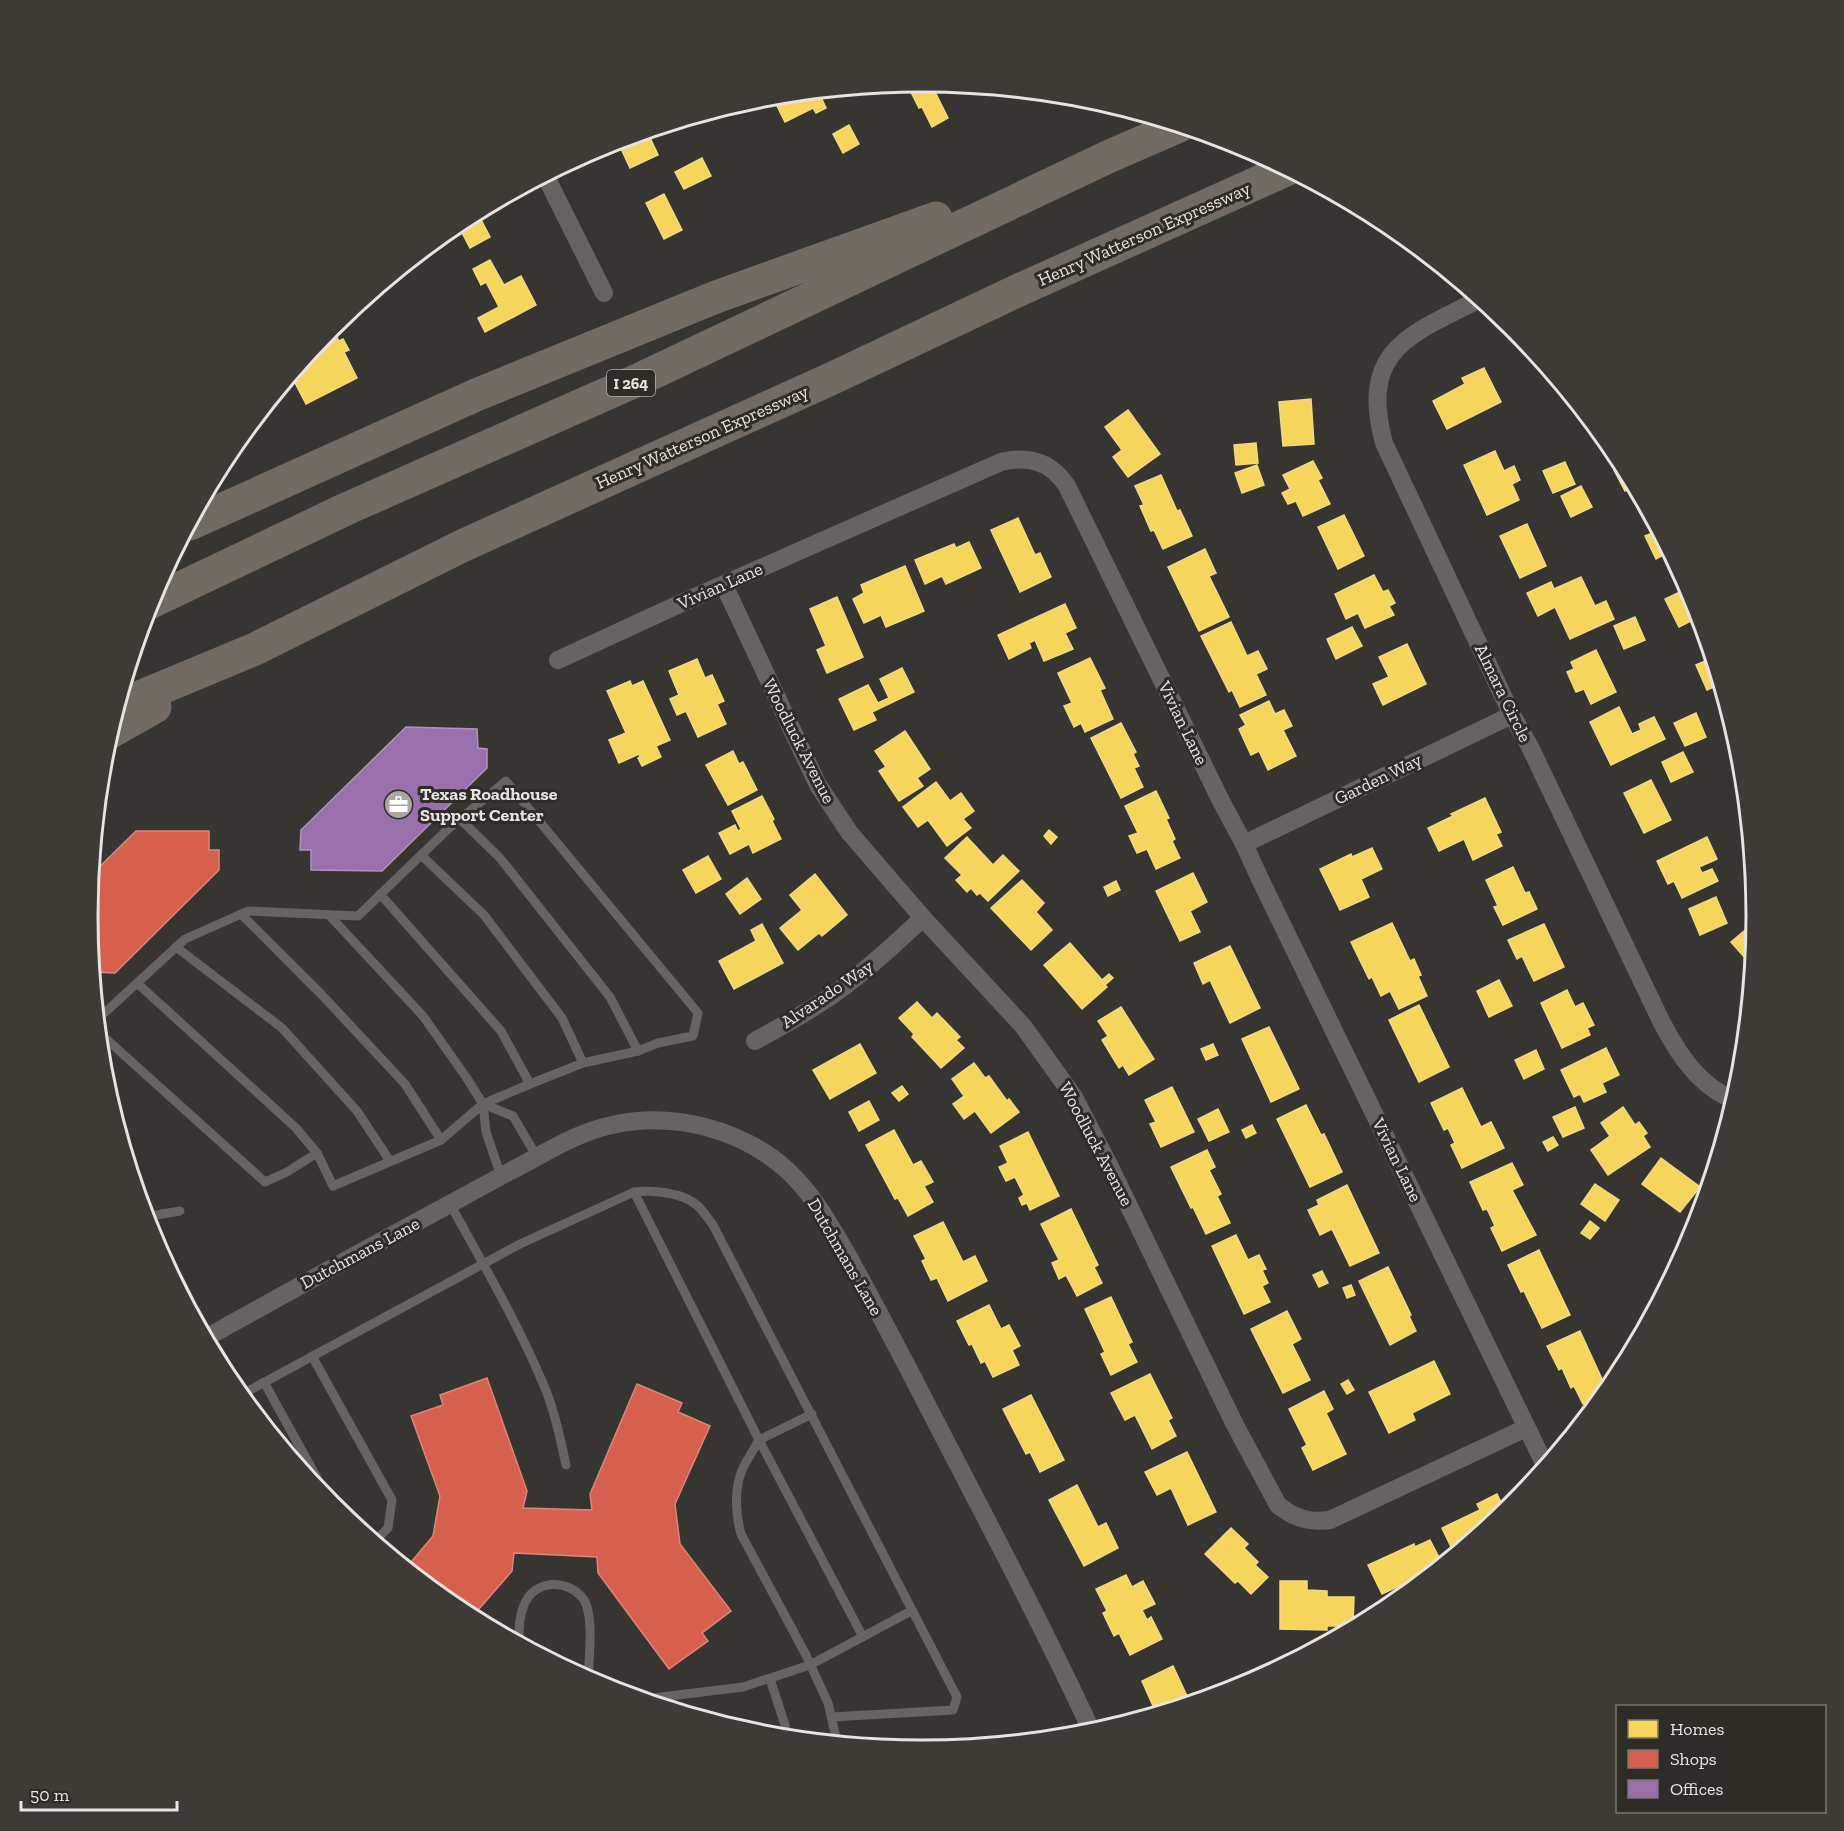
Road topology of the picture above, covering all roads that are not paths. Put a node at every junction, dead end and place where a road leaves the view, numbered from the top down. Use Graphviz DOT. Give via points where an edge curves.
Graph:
graph roads {
  1 [pos="1170,130"];
  2 [pos="1110,156"];
  3 [pos="1279,173"];
  4 [pos="548,181"];
  5 [pos="604,293"];
  6 [pos="1472,303"];
  7 [pos="199,520"];
  8 [pos="724,585"];
  9 [pos="163,597"];
  10 [pos="255,649"];
  11 [pos="558,660"];
  12 [pos="126,703"];
  13 [pos="1512,715"];
  14 [pos="120,726"];
  15 [pos="460,819"];
  16 [pos="1244,844"];
  17 [pos="421,855"];
  18 [pos="381,894"];
  19 [pos="241,914"];
  20 [pos="328,915"];
  21 [pos="923,918"];
  22 [pos="176,947"];
  23 [pos="137,983"];
  24 [pos="104,1013"];
  25 [pos="108,1041"];
  26 [pos="755,1041"];
  27 [pos="638,1051"];
  28 [pos="583,1063"];
  29 [pos="530,1084"];
  30 [pos="1725,1097"];
  31 [pos="483,1104"];
  32 [pos="441,1140"];
  33 [pos="317,1153"];
  34 [pos="537,1157"];
  35 [pos="390,1161"];
  36 [pos="501,1176"];
  37 [pos="634,1192"];
  38 [pos="450,1204"];
  39 [pos="180,1211"];
  40 [pos="155,1215"];
  41 [pos="483,1264"];
  42 [pos="213,1334"];
  43 [pos="312,1356"];
  44 [pos="264,1382"];
  45 [pos="249,1390"];
  46 [pos="812,1414"];
  47 [pos="1526,1428"];
  48 [pos="759,1440"];
  49 [pos="1542,1459"];
  50 [pos="566,1466"];
  51 [pos="313,1470"];
  52 [pos="380,1536"];
  53 [pos="911,1611"];
  54 [pos="519,1634"];
  55 [pos="863,1637"];
  56 [pos="810,1665"];
  57 [pos="588,1669"];
  58 [pos="770,1679"];
  59 [pos="661,1697"];
  60 [pos="832,1717"];
  61 [pos="1088,1723"];
  62 [pos="785,1728"];
  63 [pos="835,1734"];
  1 -- 2 [label="highway, I 264"];
  2 -- 7 [label="highway" via="705,301 476,395"];
  2 -- 9 [label="highway, I 264" via="640,379 346,509"];
  3 -- 10 [label="highway, Henry Watterson Expressway" via="462,546"];
  4 -- 5 [label="street"];
  6 -- 13 [label="street, Almara Circle" via="1418,331 1397,347 1379,382 1378,422 1391,460"];
  8 -- 11 [label="street, Vivian Lane"];
  8 -- 16 [label="street, Vivian Lane" via="1001,462 1035,460 1050,467 1067,486"];
  8 -- 21 [label="street, Woodluck Avenue" via="818,784 849,832"];
  10 -- 12 [label="highway, Henry Watterson Expressway"];
  10 -- 14 [label="highway"];
  13 -- 16 [label="street, Garden Way"];
  13 -- 30 [label="street, Almara Circle" via="1673,1042 1699,1078"];
  15 -- 17 [label="lane"];
  15 -- 27 [label="lane" via="500,858 610,997"];
  15 -- 27 [label="lane" via="507,781 698,1013 693,1036"];
  16 -- 47 [label="street, Vivian Lane"];
  17 -- 18 [label="lane"];
  17 -- 28 [label="lane" via="484,915 562,1018"];
  18 -- 20 [label="lane" via="358,916"];
  18 -- 29 [label="lane" via="501,1031"];
  19 -- 20 [label="lane" via="249,911"];
  19 -- 22 [label="lane" via="185,939"];
  19 -- 32 [label="lane" via="405,1084"];
  20 -- 31 [label="lane" via="423,1017"];
  21 -- 26 [label="street, Alvarado Way" via="849,983"];
  21 -- 47 [label="street, Woodluck Avenue" via="1023,1026 1074,1097 1278,1505 1302,1520 1330,1520"];
  22 -- 23 [label="lane"];
  22 -- 35 [label="lane" via="282,1028 357,1112"];
  23 -- 24 [label="lane"];
  23 -- 33 [label="lane" via="296,1128"];
  25 -- 33 [label="lane" via="265,1182"];
  27 -- 28 [label="lane"];
  28 -- 29 [label="lane"];
  29 -- 31 [label="lane"];
  31 -- 32 [label="lane"];
  31 -- 34 [label="lane" via="513,1116"];
  31 -- 36 [label="lane" via="486,1132"];
  32 -- 35 [label="lane"];
  33 -- 35 [label="lane" via="333,1186"];
  34 -- 36 [label="street, Dutchmans Lane"];
  34 -- 61 [label="street, Dutchmans Lane" via="569,1140 614,1124 662,1120 734,1137 775,1161 804,1187 865,1287"];
  36 -- 38 [label="street, Dutchmans Lane"];
  37 -- 41 [label="lane"];
  37 -- 46 [label="lane" via="675,1195 697,1205 713,1225"];
  37 -- 48 [label="lane"];
  38 -- 41 [label="lane"];
  38 -- 42 [label="street, Dutchmans Lane"];
  39 -- 40 [label="lane"];
  41 -- 43 [label="lane"];
  41 -- 50 [label="lane" via="542,1382"];
  43 -- 44 [label="lane"];
  43 -- 52 [label="lane" via="392,1500 387,1528"];
  44 -- 45 [label="lane"];
  44 -- 51 [label="lane"];
  46 -- 48 [label="lane"];
  46 -- 53 [label="lane"];
  47 -- 49 [label="street, Vivian Lane"];
  48 -- 55 [label="lane"];
  48 -- 56 [label="lane" via="741,1474 737,1521"];
  53 -- 55 [label="lane"];
  53 -- 60 [label="lane" via="957,1696 953,1710"];
  54 -- 57 [label="lane" via="524,1604 531,1592 550,1583 569,1586 584,1600 589,1617"];
  55 -- 56 [label="lane"];
  56 -- 58 [label="lane"];
  56 -- 60 [label="lane"];
  58 -- 59 [label="lane" via="743,1687"];
  58 -- 62 [label="lane"];
  60 -- 63 [label="lane"];
}
